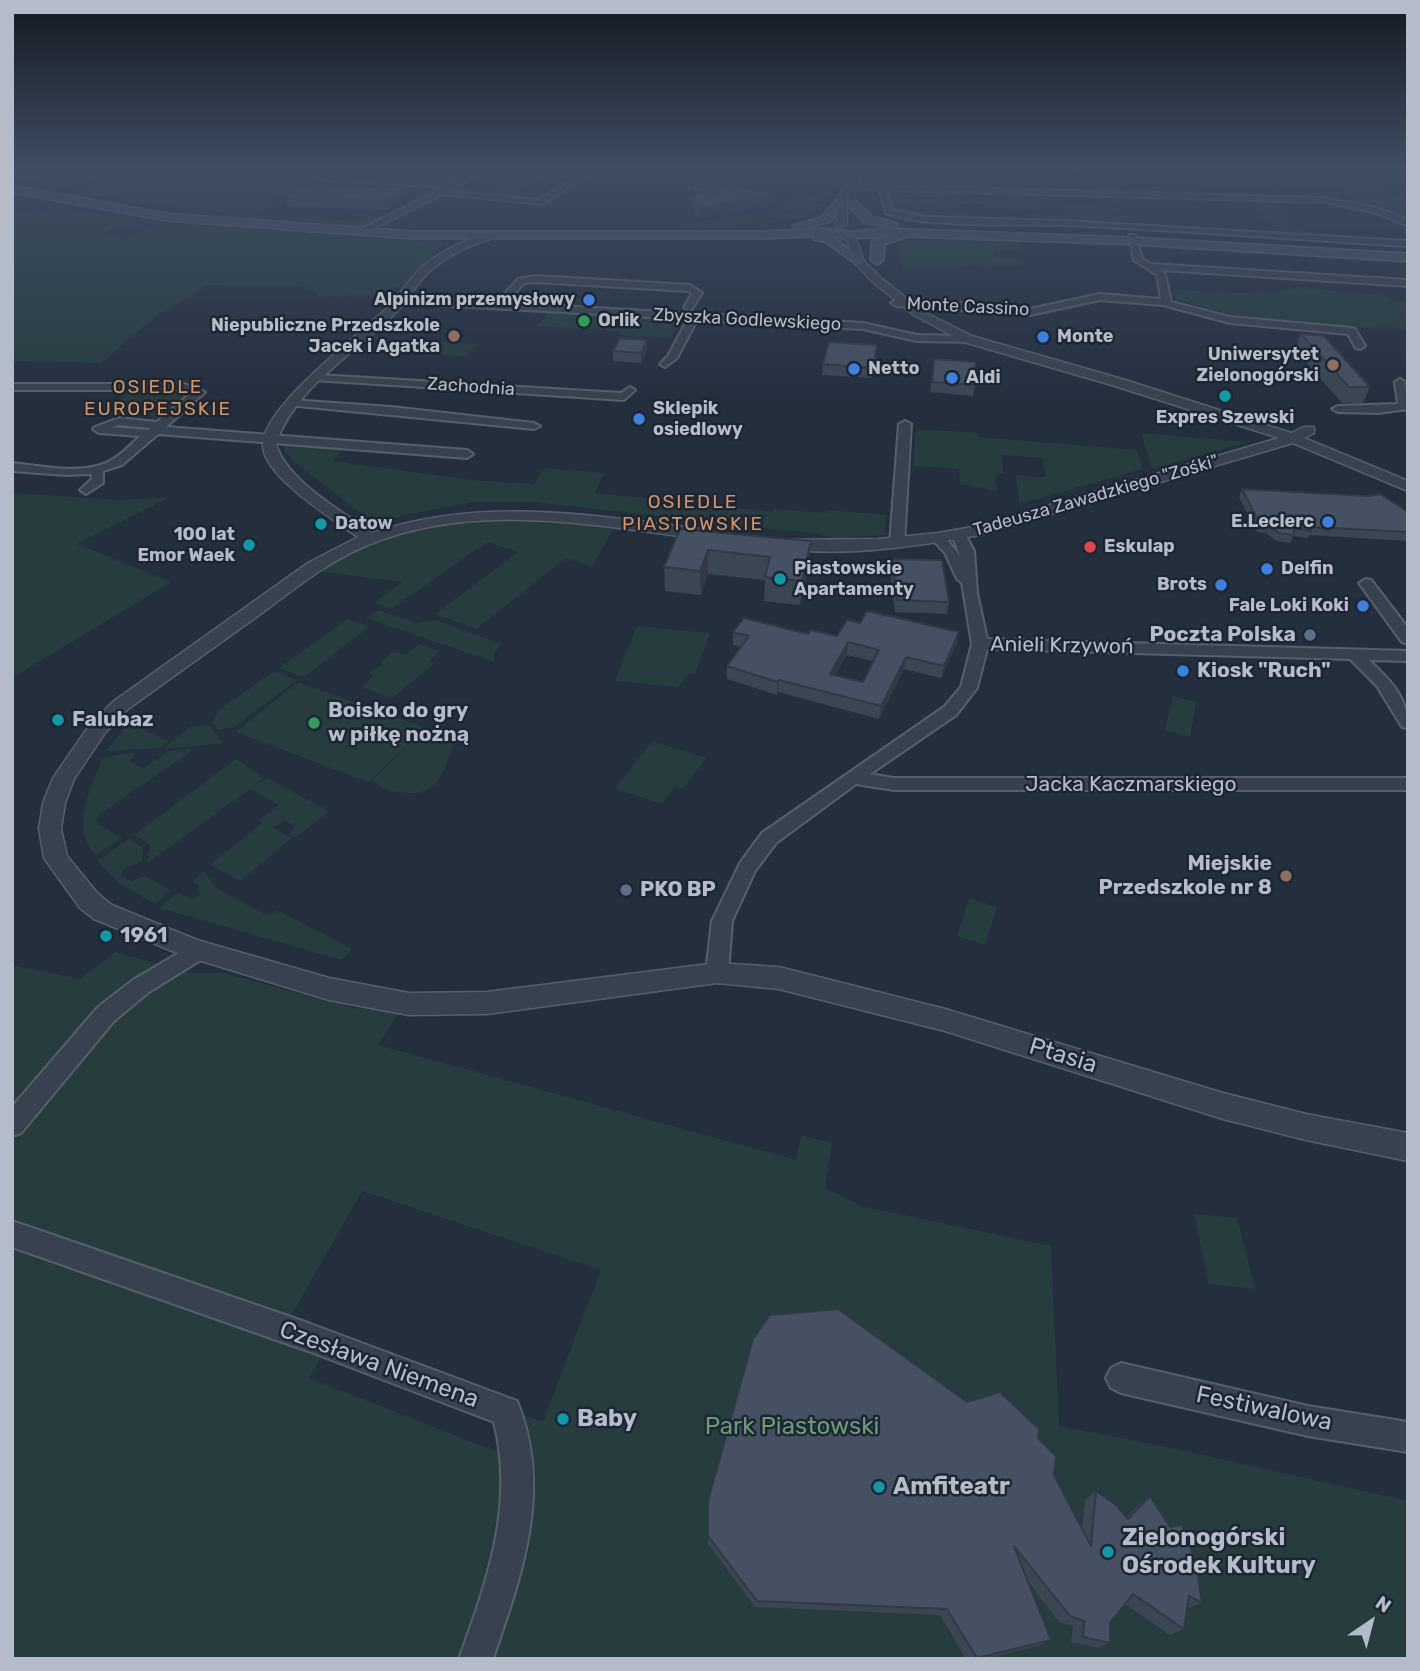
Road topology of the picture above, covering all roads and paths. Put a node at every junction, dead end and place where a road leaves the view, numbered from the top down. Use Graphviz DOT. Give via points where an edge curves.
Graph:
graph roads {
  1 [pos="455,245"];
  2 [pos="838,245"];
  3 [pos="854,245"];
  4 [pos="865,245"];
  5 [pos="877,245"];
  6 [pos="1134,245"];
  7 [pos="1230,245"];
  8 [pos="1408,256"];
  9 [pos="877,260"];
  10 [pos="858,261"];
  11 [pos="1150,267"];
  12 [pos="1408,283"];
  13 [pos="400,300"];
  14 [pos="899,300"];
  15 [pos="1165,300"];
  16 [pos="499,305"];
  17 [pos="692,312"];
  18 [pos="968,340"];
  19 [pos="1360,346"];
  20 [pos="665,363"];
  21 [pos="318,378"];
  22 [pos="1400,382"];
  23 [pos="1120,383"];
  24 [pos="12,387"];
  25 [pos="627,393"];
  26 [pos="292,403"];
  27 [pos="1404,405"];
  28 [pos="1338,409"];
  29 [pos="1265,418"];
  30 [pos="905,424"];
  31 [pos="534,426"];
  32 [pos="156,430"];
  33 [pos="1309,430"];
  34 [pos="272,437"];
  35 [pos="1292,438"];
  36 [pos="1341,442"];
  37 [pos="467,454"];
  38 [pos="12,467"];
  39 [pos="97,470"];
  40 [pos="1408,470"];
  41 [pos="1408,487"];
  42 [pos="86,491"];
  43 [pos="959,534"];
  44 [pos="368,537"];
  45 [pos="726,537"];
  46 [pos="938,538"];
  47 [pos="762,541"];
  48 [pos="897,542"];
  49 [pos="1366,583"];
  50 [pos="970,593"];
  51 [pos="1408,639"];
  52 [pos="980,644"];
  53 [pos="1354,654"];
  54 [pos="1408,656"];
  55 [pos="1408,723"];
  56 [pos="854,778"];
  57 [pos="1408,784"];
  58 [pos="199,950"];
  59 [pos="717,973"];
  60 [pos="12,1125"];
  61 [pos="1408,1147"];
  62 [pos="12,1234"];
  63 [pos="1121,1378"];
  64 [pos="1408,1437"];
  65 [pos="476,1659"];
  1 -- 13 [label="street" via="427,267"];
  2 -- 10 [label="main road"];
  3 -- 10 [label="street"];
  4 -- 9 [label="street"];
  5 -- 9 [label="main road"];
  6 -- 11 [label="street" via="1136,257"];
  7 -- 8 [label="main road"];
  9 -- 14 [label="street"];
  10 -- 14 [label="street"];
  11 -- 12 [label="street"];
  11 -- 15 [label="street" via="1161,274"];
  13 -- 16 [label="street, Zbyszka Godlewskiego"];
  13 -- 21 [label="street"];
  14 -- 15 [label="street, Monte Cassino" via="1030,312 1100,297"];
  14 -- 18 [label="street"];
  15 -- 19 [label="street, Monte Cassino" via="1221,318 1351,331"];
  16 -- 17 [label="street, Zbyszka Godlewskiego"];
  16 -- 17 [label="street" via="522,281 536,279 690,288 697,293"];
  17 -- 18 [label="street, Zbyszka Godlewskiego"];
  17 -- 20 [label="street" via="672,358"];
  18 -- 23 [label="street"];
  21 -- 25 [label="street, Zachodnia"];
  21 -- 26 [label="street"];
  22 -- 27 [label="street"];
  23 -- 29 [label="street"];
  23 -- 35 [label="street"];
  24 -- 32 [label="street" via="185,387 199,392"];
  26 -- 31 [label="street"];
  26 -- 34 [label="street"];
  27 -- 28 [label="street"];
  29 -- 33 [label="street"];
  29 -- 35 [label="street" via="1286,429"];
  30 -- 48 [label="street"];
  32 -- 34 [label="street"];
  32 -- 39 [label="street" via="118,462"];
  33 -- 35 [label="street, Tadeusza Zawadzkiego \"Zośki\""];
  33 -- 36 [label="street"];
  34 -- 37 [label="street"];
  34 -- 44 [label="street" via="273,460 288,476"];
  35 -- 36 [label="street"];
  35 -- 41 [label="street"];
  35 -- 43 [label="street, Tadeusza Zawadzkiego \"Zośki\""];
  36 -- 40 [label="street"];
  38 -- 39 [label="street"];
  39 -- 42 [label="street" via="99,480"];
  43 -- 46 [label="street, Tadeusza Zawadzkiego \"Zośki\""];
  43 -- 50 [label="street" via="967,551"];
  44 -- 45 [label="street" via="428,520 494,513 558,516"];
  44 -- 58 [label="street" via="314,567 121,705 98,728 64,778 50,829 56,858 81,891 103,912"];
  46 -- 48 [label="street, Tadeusza Zawadzkiego \"Zośki\""];
  46 -- 50 [label="street" via="951,551"];
  47 -- 48 [label="street, Tadeusza Zawadzkiego \"Zośki\"" via="809,546"];
  49 -- 51 [label="street"];
  50 -- 52 [label="street"];
  52 -- 53 [label="street, Anieli Krzywoń"];
  52 -- 56 [label="street" via="969,688 959,702"];
  53 -- 54 [label="street, Anieli Krzywoń"];
  53 -- 55 [label="street" via="1383,683"];
  56 -- 57 [label="street, Jacka Kaczmarskiego" via="905,784"];
  56 -- 59 [label="street" via="780,827 761,848 722,921"];
  58 -- 59 [label="street" via="329,989 409,1004 487,1003"];
  58 -- 60 [label="street" via="106,1014"];
  59 -- 61 [label="street, Ptasia" via="779,978 852,995 1045,1049 1223,1106"];
  62 -- 65 [label="street, Czesława Niemena" via="506,1412 515,1440 519,1513 508,1566"];
  63 -- 64 [label="street, Festiwalowa" via="1308,1421"];
}
